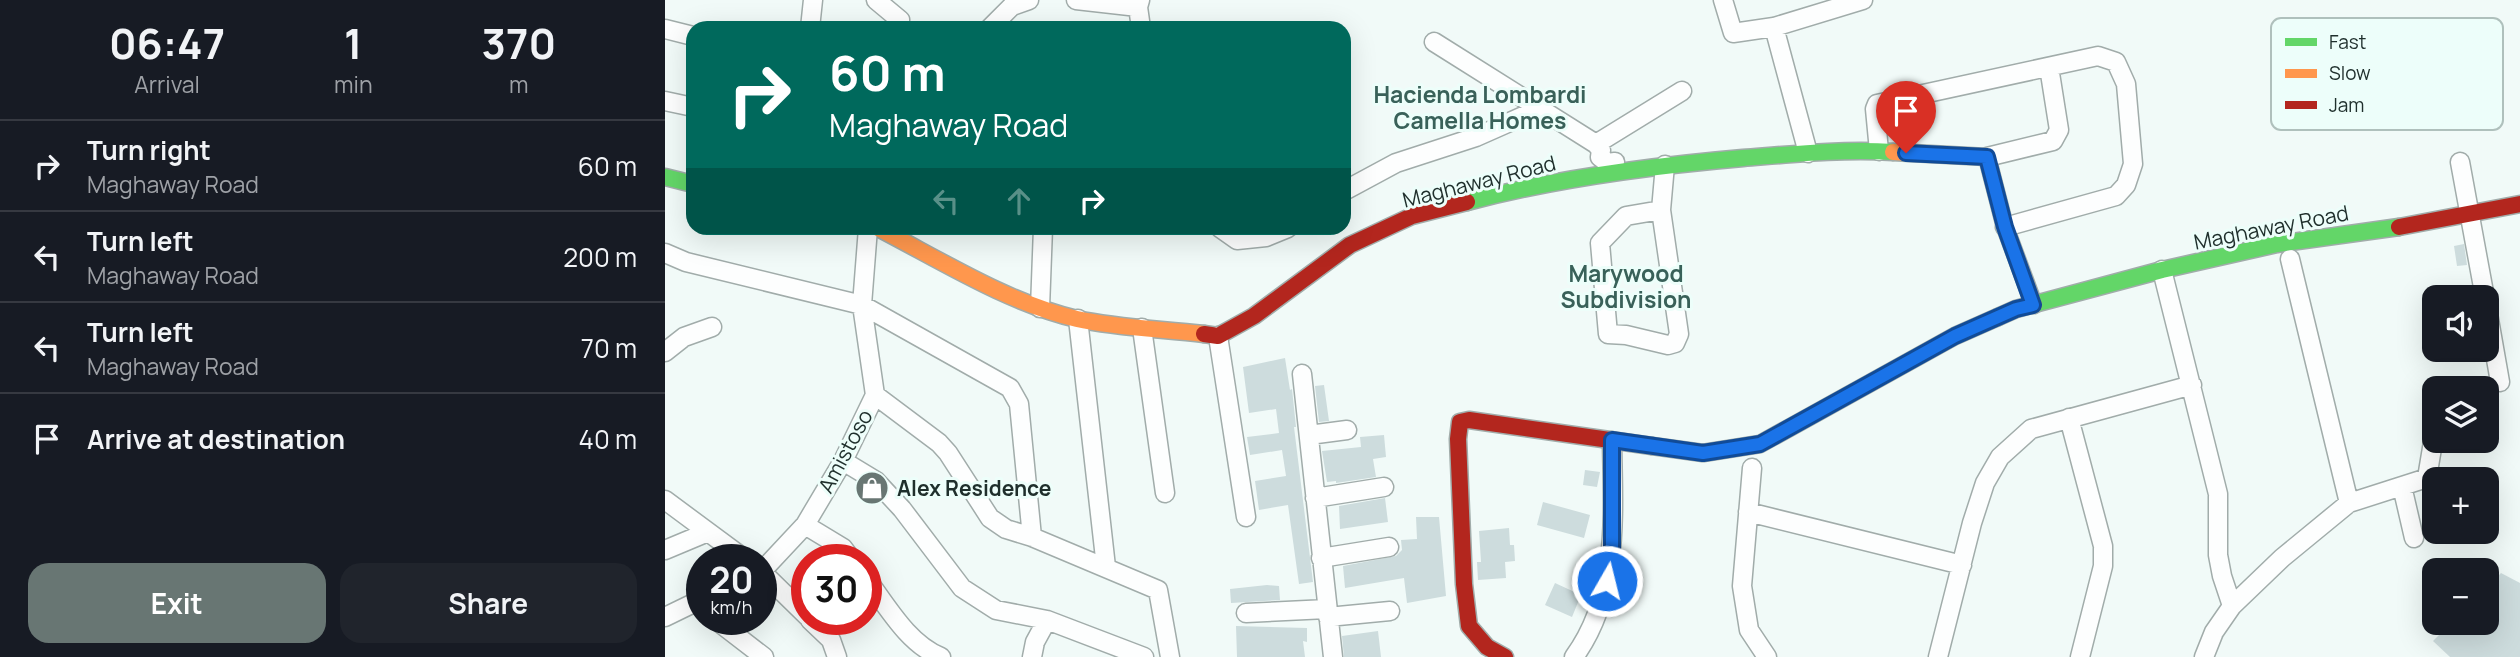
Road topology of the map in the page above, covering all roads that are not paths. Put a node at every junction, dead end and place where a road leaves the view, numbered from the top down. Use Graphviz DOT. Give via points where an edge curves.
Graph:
graph roads {
  1 [pos="813,0"];
  2 [pos="876,0"];
  3 [pos="1029,0"];
  4 [pos="1076,0"];
  5 [pos="1723,0"];
  6 [pos="1863,0"];
  7 [pos="1139,4"];
  8 [pos="811,21"];
  9 [pos="900,21"];
  10 [pos="996,21"];
  11 [pos="1775,27"];
  12 [pos="665,29"];
  13 [pos="686,34"];
  14 [pos="1434,41"];
  15 [pos="2049,67"];
  16 [pos="1682,90"];
  17 [pos="665,101"];
  18 [pos="686,106"];
  19 [pos="1539,109"];
  20 [pos="1879,151"];
  21 [pos="1808,153"];
  22 [pos="1609,157"];
  23 [pos="1987,157"];
  24 [pos="2460,162"];
  25 [pos="1665,165"];
  26 [pos="665,177"];
  27 [pos="686,182"];
  28 [pos="1351,187"];
  29 [pos="2520,204"];
  30 [pos="1661,210"];
  31 [pos="2469,213"];
  32 [pos="2005,227"];
  33 [pos="868,235"];
  34 [pos="891,235"];
  35 [pos="1043,235"];
  36 [pos="1230,235"];
  37 [pos="1271,235"];
  38 [pos="665,253"];
  39 [pos="2290,259"];
  40 [pos="2162,270"];
  41 [pos="2483,285"];
  42 [pos="862,305"];
  43 [pos="2033,305"];
  44 [pos="1040,308"];
  45 [pos="1079,319"];
  46 [pos="712,327"];
  47 [pos="1142,328"];
  48 [pos="1218,336"];
  49 [pos="665,352"];
  50 [pos="2496,362"];
  51 [pos="1302,374"];
  52 [pos="2500,382"];
  53 [pos="2192,385"];
  54 [pos="874,395"];
  55 [pos="2070,418"];
  56 [pos="1347,430"];
  57 [pos="1309,435"];
  58 [pos="1612,440"];
  59 [pos="842,461"];
  60 [pos="1752,468"];
  61 [pos="2422,482"];
  62 [pos="1384,486"];
  63 [pos="2402,486"];
  64 [pos="1165,493"];
  65 [pos="1315,498"];
  66 [pos="665,500"];
  67 [pos="2349,503"];
  68 [pos="1748,512"];
  69 [pos="1245,517"];
  70 [pos="805,525"];
  71 [pos="708,532"];
  72 [pos="1032,537"];
  73 [pos="2414,538"];
  74 [pos="724,544"];
  75 [pos="836,544"];
  76 [pos="1389,547"];
  77 [pos="665,551"];
  78 [pos="777,555"];
  79 [pos="1321,558"];
  80 [pos="1962,565"];
  81 [pos="1105,567"];
  82 [pos="777,588"];
  83 [pos="882,599"];
  84 [pos="791,601"];
  85 [pos="2232,606"];
  86 [pos="686,609"];
  87 [pos="1390,611"];
  88 [pos="1246,613"];
  89 [pos="1327,613"];
  90 [pos="665,617"];
  91 [pos="1047,620"];
  92 [pos="735,635"];
  93 [pos="826,635"];
  94 [pos="764,657"];
  95 [pos="837,657"];
  96 [pos="941,657"];
  97 [pos="1032,657"];
  98 [pos="1144,657"];
  99 [pos="1170,657"];
  100 [pos="1333,657"];
  101 [pos="1505,657"];
  102 [pos="1574,657"];
  103 [pos="1767,657"];
  104 [pos="1938,657"];
  105 [pos="2080,657"];
  106 [pos="2204,657"];
  1 -- 8 [label="street"];
  2 -- 9 [label="street"];
  3 -- 10 [label="street" via="1012,6"];
  4 -- 7 [label="street"];
  5 -- 11 [label="street" via="1733,33"];
  6 -- 11 [label="street"];
  11 -- 21 [label="street"];
  12 -- 13 [label="street"];
  14 -- 19 [label="street"];
  15 -- 20 [label="street" via="1877,104"];
  15 -- 23 [label="street" via="2059,130 2053,141"];
  15 -- 32 [label="street" via="2098,56 2116,62 2126,84 2133,164 2116,196"];
  16 -- 22 [label="street"];
  17 -- 18 [label="street"];
  19 -- 22 [label="street"];
  19 -- 28 [label="street" via="1476,137 1396,163"];
  20 -- 21 [label="street, Maghaway Road"];
  20 -- 23 [label="street, Maghaway Road"];
  21 -- 25 [label="street, Maghaway Road"];
  22 -- 25 [label="street, Maghaway Road"];
  22 -- 48 [label="street, Maghaway Road" via="1412,216 1350,245 1254,316"];
  23 -- 32 [label="street"];
  24 -- 31 [label="street"];
  25 -- 30 [label="street"];
  26 -- 27 [label="street"];
  29 -- 31 [label="street, Maghaway Road"];
  30 -- 30 [label="street" via="1679,334 1675,343 1668,345 1608,334 1600,243 1626,216"];
  31 -- 40 [label="street, Maghaway Road" via="2277,244"];
  31 -- 41 [label="street"];
  32 -- 43 [label="street"];
  33 -- 42 [label="street, Amistoso"];
  34 -- 44 [label="street"];
  35 -- 44 [label="street"];
  36 -- 37 [label="street" via="1237,240"];
  38 -- 42 [label="street"];
  39 -- 67 [label="street"];
  40 -- 43 [label="street, Maghaway Road"];
  40 -- 53 [label="street"];
  42 -- 54 [label="street, Amistoso"];
  42 -- 72 [label="street" via="1010,388 1019,404"];
  43 -- 58 [label="street, Maghaway Road" via="1955,336 1760,444 1703,453"];
  44 -- 45 [label="street"];
  45 -- 47 [label="street"];
  45 -- 81 [label="street"];
  46 -- 49 [label="street" via="684,337"];
  47 -- 48 [label="street"];
  47 -- 64 [label="street"];
  48 -- 69 [label="street"];
  50 -- 52 [label="street"];
  51 -- 57 [label="street"];
  53 -- 55 [label="street"];
  53 -- 85 [label="street" via="2218,495 2218,555"];
  54 -- 59 [label="street, Amistoso"];
  54 -- 72 [label="street" via="948,453 990,517 1006,529"];
  55 -- 80 [label="street" via="2031,429 2000,457 1985,483"];
  55 -- 105 [label="street" via="2103,546 2103,566"];
  56 -- 57 [label="street"];
  57 -- 65 [label="street"];
  58 -- 101 [label="street, Maghaway Road" via="1460,422 1469,626 1487,647"];
  58 -- 102 [label="street" via="1612,548 1607,581 1599,610"];
  59 -- 70 [label="street, Amistoso"];
  59 -- 91 [label="street" via="876,481 963,588 996,610"];
  60 -- 68 [label="street"];
  61 -- 63 [label="street"];
  62 -- 65 [label="street"];
  63 -- 67 [label="street"];
  63 -- 73 [label="street"];
  65 -- 79 [label="street"];
  66 -- 71 [label="street"];
  67 -- 85 [label="street" via="2281,558"];
  68 -- 80 [label="street"];
  68 -- 103 [label="street" via="1742,586 1749,630"];
  70 -- 75 [label="street"];
  70 -- 78 [label="street, Amistoso"];
  71 -- 74 [label="street"];
  71 -- 77 [label="street"];
  72 -- 81 [label="street"];
  76 -- 79 [label="street"];
  79 -- 89 [label="street"];
  80 -- 104 [label="street"];
  81 -- 99 [label="street" via="1158,590"];
  82 -- 84 [label="street"];
  83 -- 96 [label="street" via="910,636"];
  85 -- 106 [label="street"];
  86 -- 90 [label="street"];
  87 -- 89 [label="street"];
  88 -- 89 [label="street"];
  89 -- 100 [label="street"];
  91 -- 97 [label="street"];
  91 -- 98 [label="street"];
  92 -- 94 [label="street"];
  93 -- 95 [label="street"];
}
